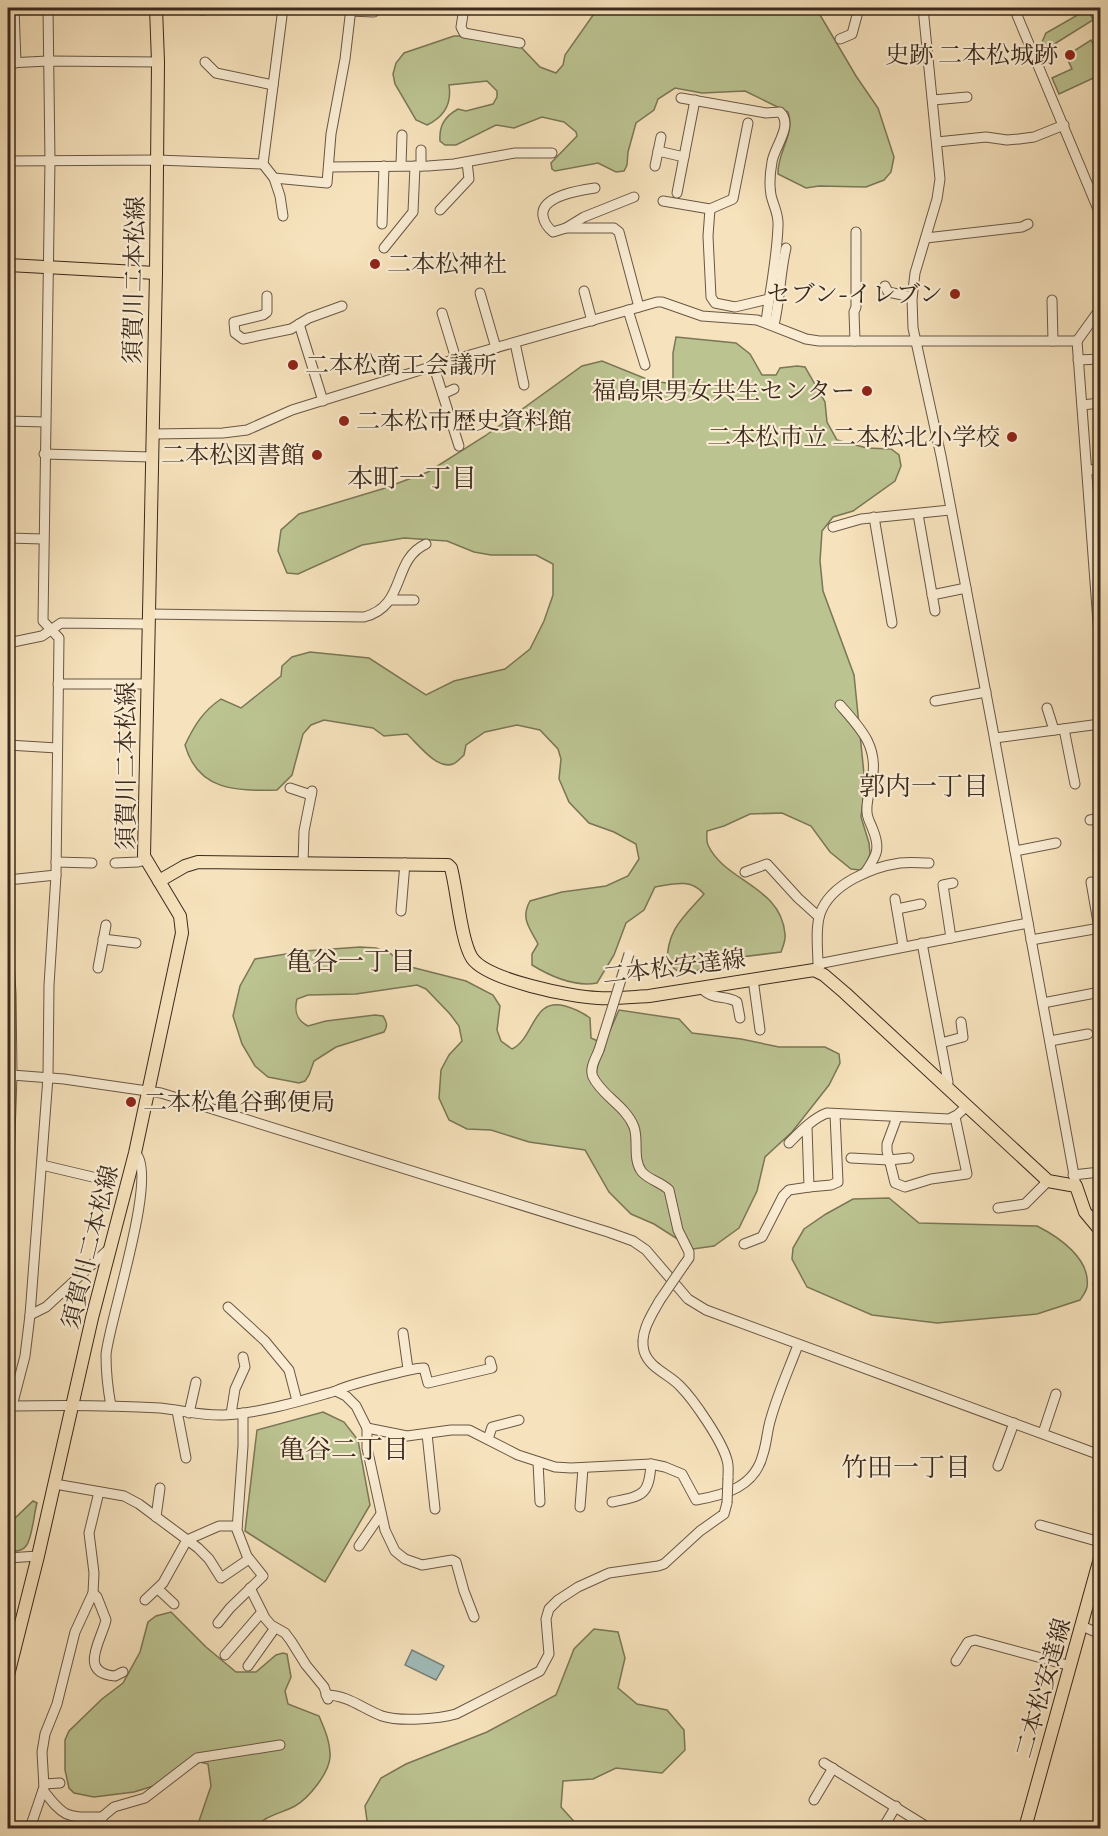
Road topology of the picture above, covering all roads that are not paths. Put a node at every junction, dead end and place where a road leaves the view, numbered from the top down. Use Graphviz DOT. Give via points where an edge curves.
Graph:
graph roads {
  1 [pos="14,8"];
  2 [pos="48,8"];
  3 [pos="156,8"];
  4 [pos="183,8"];
  5 [pos="283,8"];
  6 [pos="464,8"];
  7 [pos="859,8"];
  8 [pos="923,8"];
  9 [pos="1014,8"];
  10 [pos="351,9"];
  11 [pos="203,10"];
  12 [pos="374,12"];
  13 [pos="840,39"];
  14 [pos="520,43"];
  15 [pos="48,61"];
  16 [pos="158,62"];
  17 [pos="206,62"];
  18 [pos="12,63"];
  19 [pos="273,85"];
  20 [pos="968,97"];
  21 [pos="681,98"];
  22 [pos="695,100"];
  23 [pos="933,100"];
  24 [pos="748,123"];
  25 [pos="1064,125"];
  26 [pos="402,135"];
  27 [pos="661,137"];
  28 [pos="937,142"];
  29 [pos="421,150"];
  30 [pos="658,151"];
  31 [pos="552,153"];
  32 [pos="684,157"];
  33 [pos="157,160"];
  34 [pos="8,161"];
  35 [pos="50,161"];
  36 [pos="467,162"];
  37 [pos="263,164"];
  38 [pos="401,165"];
  39 [pos="384,166"];
  40 [pos="418,166"];
  41 [pos="655,166"];
  42 [pos="329,167"];
  43 [pos="274,178"];
  44 [pos="595,188"];
  45 [pos="677,193"];
  46 [pos="634,197"];
  47 [pos="663,201"];
  48 [pos="710,209"];
  49 [pos="440,210"];
  50 [pos="1101,214"];
  51 [pos="283,216"];
  52 [pos="382,224"];
  53 [pos="1028,224"];
  54 [pos="566,228"];
  55 [pos="856,232"];
  56 [pos="926,238"];
  57 [pos="384,248"];
  58 [pos="786,248"];
  59 [pos="8,265"];
  60 [pos="47,268"];
  61 [pos="156,273"];
  62 [pos="885,286"];
  63 [pos="584,291"];
  64 [pos="480,292"];
  65 [pos="267,296"];
  66 [pos="912,297"];
  67 [pos="769,299"];
  68 [pos="1052,300"];
  69 [pos="342,306"];
  70 [pos="639,307"];
  71 [pos="1101,309"];
  72 [pos="628,310"];
  73 [pos="442,313"];
  74 [pos="592,321"];
  75 [pos="299,324"];
  76 [pos="770,324"];
  77 [pos="855,341"];
  78 [pos="1053,341"];
  79 [pos="1077,341"];
  80 [pos="515,343"];
  81 [pos="916,343"];
  82 [pos="496,348"];
  83 [pos="456,359"];
  84 [pos="1101,359"];
  85 [pos="1078,360"];
  86 [pos="645,365"];
  87 [pos="434,367"];
  88 [pos="524,385"];
  89 [pos="454,389"];
  90 [pos="442,394"];
  91 [pos="323,401"];
  92 [pos="1101,403"];
  93 [pos="1082,405"];
  94 [pos="8,421"];
  95 [pos="45,422"];
  96 [pos="152,434"];
  97 [pos="459,446"];
  98 [pos="45,454"];
  99 [pos="151,458"];
  100 [pos="1101,469"];
  101 [pos="1087,470"];
  102 [pos="950,510"];
  103 [pos="918,514"];
  104 [pos="1096,515"];
  105 [pos="874,517"];
  106 [pos="833,527"];
  107 [pos="8,538"];
  108 [pos="43,539"];
  109 [pos="426,544"];
  110 [pos="1097,556"];
  111 [pos="966,588"];
  112 [pos="1098,591"];
  113 [pos="932,594"];
  114 [pos="391,600"];
  115 [pos="414,600"];
  116 [pos="935,611"];
  117 [pos="148,619"];
  118 [pos="892,623"];
  119 [pos="51,630"];
  120 [pos="8,643"];
  121 [pos="1101,649"];
  122 [pos="58,684"];
  123 [pos="147,684"];
  124 [pos="986,692"];
  125 [pos="935,701"];
  126 [pos="840,705"];
  127 [pos="1047,708"];
  128 [pos="1101,724"];
  129 [pos="1064,729"];
  130 [pos="1054,730"];
  131 [pos="995,738"];
  132 [pos="8,745"];
  133 [pos="57,748"];
  134 [pos="1075,784"];
  135 [pos="290,788"];
  136 [pos="1101,818"];
  137 [pos="1090,820"];
  138 [pos="1056,843"];
  139 [pos="1015,851"];
  140 [pos="146,860"];
  141 [pos="56,862"];
  142 [pos="92,862"];
  143 [pos="929,862"];
  144 [pos="115,863"];
  145 [pos="405,863"];
  146 [pos="303,864"];
  147 [pos="745,872"];
  148 [pos="865,873"];
  149 [pos="56,875"];
  150 [pos="8,880"];
  151 [pos="159,881"];
  152 [pos="1091,882"];
  153 [pos="953,883"];
  154 [pos="921,904"];
  155 [pos="401,911"];
  156 [pos="819,917"];
  157 [pos="1028,923"];
  158 [pos="106,925"];
  159 [pos="1100,928"];
  160 [pos="951,938"];
  161 [pos="103,939"];
  162 [pos="1031,940"];
  163 [pos="8,942"];
  164 [pos="922,943"];
  165 [pos="135,944"];
  166 [pos="903,946"];
  167 [pos="629,954"];
  168 [pos="98,968"];
  169 [pos="816,968"];
  170 [pos="753,979"];
  171 [pos="700,987"];
  172 [pos="1095,993"];
  173 [pos="1043,1003"];
  174 [pos="740,1018"];
  175 [pos="962,1022"];
  176 [pos="760,1030"];
  177 [pos="1088,1034"];
  178 [pos="1050,1041"];
  179 [pos="941,1043"];
  180 [pos="12,1075"];
  181 [pos="48,1077"];
  182 [pos="947,1087"];
  183 [pos="148,1091"];
  184 [pos="967,1106"];
  185 [pos="835,1114"];
  186 [pos="897,1117"];
  187 [pos="955,1117"];
  188 [pos="807,1127"];
  189 [pos="789,1143"];
  190 [pos="135,1153"];
  191 [pos="851,1158"];
  192 [pos="909,1158"];
  193 [pos="890,1160"];
  194 [pos="42,1165"];
  195 [pos="1101,1172"];
  196 [pos="101,1179"];
  197 [pos="1048,1181"];
  198 [pos="1075,1181"];
  199 [pos="809,1187"];
  200 [pos="8,1195"];
  201 [pos="999,1208"];
  202 [pos="1101,1230"];
  203 [pos="744,1244"];
  204 [pos="110,1248"];
  205 [pos="228,1307"];
  206 [pos="30,1315"];
  207 [pos="403,1333"];
  208 [pos="798,1344"];
  209 [pos="243,1357"];
  210 [pos="490,1361"];
  211 [pos="408,1369"];
  212 [pos="196,1382"];
  213 [pos="336,1391"];
  214 [pos="1056,1394"];
  215 [pos="297,1401"];
  216 [pos="74,1405"];
  217 [pos="10,1406"];
  218 [pos="111,1406"];
  219 [pos="177,1411"];
  220 [pos="189,1413"];
  221 [pos="243,1413"];
  222 [pos="231,1414"];
  223 [pos="519,1420"];
  224 [pos="1014,1423"];
  225 [pos="367,1428"];
  226 [pos="1043,1433"];
  227 [pos="427,1434"];
  228 [pos="489,1439"];
  229 [pos="1101,1455"];
  230 [pos="186,1458"];
  231 [pos="538,1462"];
  232 [pos="651,1464"];
  233 [pos="998,1466"];
  234 [pos="583,1468"];
  235 [pos="55,1484"];
  236 [pos="160,1488"];
  237 [pos="99,1492"];
  238 [pos="540,1502"];
  239 [pos="612,1502"];
  240 [pos="580,1507"];
  241 [pos="435,1509"];
  242 [pos="381,1514"];
  243 [pos="156,1517"];
  244 [pos="1040,1525"];
  245 [pos="237,1527"];
  246 [pos="187,1540"];
  247 [pos="1101,1542"];
  248 [pos="359,1546"];
  249 [pos="38,1556"];
  250 [pos="8,1558"];
  251 [pos="1101,1558"];
  252 [pos="249,1559"];
  253 [pos="250,1588"];
  254 [pos="158,1589"];
  255 [pos="93,1593"];
  256 [pos="145,1600"];
  257 [pos="174,1604"];
  258 [pos="262,1612"];
  259 [pos="474,1617"];
  260 [pos="218,1623"];
  261 [pos="1082,1626"];
  262 [pos="275,1628"];
  263 [pos="1101,1634"];
  264 [pos="225,1655"];
  265 [pos="956,1661"];
  266 [pos="248,1666"];
  267 [pos="1071,1666"];
  268 [pos="123,1671"];
  269 [pos="8,1675"];
  270 [pos="280,1745"];
  271 [pos="824,1762"];
  272 [pos="834,1768"];
  273 [pos="60,1783"];
  274 [pos="44,1787"];
  275 [pos="814,1800"];
  276 [pos="896,1806"];
  277 [pos="1101,1815"];
  278 [pos="102,1817"];
  279 [pos="30,1828"];
  280 [pos="102,1828"];
  281 [pos="883,1828"];
  282 [pos="929,1828"];
  283 [pos="1027,1828"];
  284 [pos="1097,1828"];
  1 -- 18 [label="street"];
  2 -- 15 [label="street"];
  3 -- 16 [label="main road, 須賀川二本松線"];
  4 -- 11 [label="street"];
  5 -- 19 [label="street"];
  6 -- 14 [label="street" via="461,27 465,33"];
  7 -- 13 [label="street" via="852,34"];
  8 -- 23 [label="street"];
  9 -- 25 [label="street"];
  10 -- 12 [label="street"];
  10 -- 42 [label="street"];
  15 -- 16 [label="street"];
  15 -- 18 [label="street"];
  15 -- 35 [label="street"];
  16 -- 33 [label="main road, 須賀川二本松線"];
  17 -- 19 [label="street" via="216,73"];
  19 -- 37 [label="street"];
  20 -- 23 [label="street"];
  21 -- 22 [label="street"];
  22 -- 32 [label="street"];
  22 -- 67 [label="street" via="780,112 784,116 786,125 772,160 770,182 778,224"];
  23 -- 28 [label="street"];
  24 -- 48 [label="street" via="733,199"];
  25 -- 28 [label="street" via="1034,137"];
  25 -- 50 [label="street"];
  26 -- 38 [label="street"];
  27 -- 30 [label="street"];
  28 -- 56 [label="street" via="939,189"];
  29 -- 40 [label="street"];
  30 -- 32 [label="street"];
  30 -- 41 [label="street"];
  31 -- 36 [label="street" via="515,153"];
  32 -- 45 [label="street"];
  33 -- 35 [label="street"];
  33 -- 37 [label="street"];
  33 -- 61 [label="main road, 須賀川二本松線"];
  34 -- 35 [label="street"];
  35 -- 60 [label="street"];
  36 -- 40 [label="street"];
  36 -- 49 [label="street" via="469,179"];
  37 -- 43 [label="street"];
  38 -- 39 [label="street"];
  38 -- 40 [label="street"];
  39 -- 42 [label="street"];
  39 -- 52 [label="street"];
  40 -- 57 [label="street" via="413,212"];
  42 -- 43 [label="street" via="327,183"];
  43 -- 51 [label="street"];
  44 -- 54 [label="street" via="573,192 544,207 543,218 551,231"];
  46 -- 54 [label="street"];
  47 -- 48 [label="street"];
  48 -- 67 [label="street" via="712,300 721,306 735,307"];
  53 -- 56 [label="street"];
  54 -- 70 [label="street" via="614,228 619,232"];
  55 -- 77 [label="street"];
  56 -- 66 [label="street"];
  58 -- 76 [label="street" via="781,271 783,310"];
  59 -- 60 [label="main road"];
  60 -- 61 [label="main road"];
  60 -- 95 [label="street"];
  61 -- 96 [label="main road, 須賀川二本松線"];
  62 -- 66 [label="street" via="888,292"];
  63 -- 74 [label="street"];
  64 -- 82 [label="street"];
  65 -- 75 [label="street" via="267,312 234,322 238,337 291,329"];
  66 -- 81 [label="street"];
  67 -- 76 [label="street"];
  68 -- 78 [label="street"];
  69 -- 75 [label="street"];
  70 -- 72 [label="street"];
  70 -- 76 [label="street" via="662,302 702,316"];
  71 -- 79 [label="street"];
  72 -- 74 [label="street"];
  72 -- 86 [label="street"];
  73 -- 83 [label="street"];
  74 -- 80 [label="street"];
  75 -- 91 [label="street"];
  76 -- 77 [label="street" via="813,341"];
  77 -- 81 [label="street"];
  78 -- 79 [label="street"];
  78 -- 81 [label="street"];
  79 -- 85 [label="street"];
  80 -- 82 [label="street"];
  80 -- 88 [label="street"];
  81 -- 102 [label="street"];
  82 -- 83 [label="street"];
  83 -- 87 [label="street"];
  84 -- 85 [label="street"];
  85 -- 93 [label="street"];
  87 -- 90 [label="street"];
  87 -- 91 [label="street"];
  89 -- 90 [label="street"];
  90 -- 97 [label="street"];
  91 -- 96 [label="street" via="247,430"];
  92 -- 93 [label="street"];
  93 -- 101 [label="street"];
  94 -- 95 [label="street"];
  95 -- 98 [label="street"];
  96 -- 99 [label="main road, 須賀川二本松線"];
  98 -- 99 [label="street"];
  98 -- 108 [label="street"];
  99 -- 117 [label="main road, 須賀川二本松線"];
  100 -- 101 [label="street"];
  101 -- 104 [label="street"];
  102 -- 103 [label="street"];
  102 -- 111 [label="street"];
  103 -- 105 [label="street"];
  103 -- 113 [label="street"];
  104 -- 110 [label="street"];
  105 -- 106 [label="street"];
  105 -- 118 [label="street"];
  107 -- 108 [label="street"];
  108 -- 119 [label="street" via="43,621"];
  109 -- 114 [label="street" via="407,561"];
  110 -- 112 [label="street"];
  111 -- 113 [label="street"];
  111 -- 124 [label="street"];
  112 -- 121 [label="street"];
  113 -- 116 [label="street"];
  114 -- 115 [label="street"];
  114 -- 117 [label="street" via="364,617"];
  117 -- 119 [label="street" via="61,623"];
  117 -- 123 [label="main road, 須賀川二本松線"];
  119 -- 120 [label="street" via="42,636"];
  119 -- 122 [label="street" via="59,638"];
  122 -- 123 [label="street"];
  122 -- 133 [label="street"];
  123 -- 140 [label="main road, 須賀川二本松線"];
  124 -- 125 [label="street"];
  124 -- 131 [label="street"];
  126 -- 148 [label="street" via="863,732 872,753 867,811 877,848"];
  127 -- 130 [label="street"];
  128 -- 129 [label="street"];
  129 -- 130 [label="street"];
  129 -- 134 [label="street"];
  130 -- 131 [label="street"];
  131 -- 139 [label="street"];
  132 -- 133 [label="street"];
  133 -- 141 [label="street"];
  135 -- 146 [label="street" via="312,793 304,831"];
  136 -- 137 [label="street"];
  138 -- 139 [label="street"];
  139 -- 157 [label="street"];
  140 -- 144 [label="street"];
  140 -- 151 [label="main road, 須賀川二本松線"];
  141 -- 142 [label="street"];
  141 -- 149 [label="street"];
  143 -- 148 [label="street" via="900,863"];
  145 -- 146 [label="main road, 二本松安達線"];
  145 -- 155 [label="street"];
  145 -- 171 [label="main road, 二本松安達線" via="444,864 451,868 470,953 478,965 491,973 598,998 649,996"];
  146 -- 151 [label="main road, 二本松安達線" via="194,862"];
  147 -- 156 [label="street" via="766,864"];
  148 -- 156 [label="street" via="828,898"];
  149 -- 150 [label="street"];
  149 -- 181 [label="street"];
  151 -- 183 [label="main road, 須賀川二本松線" via="180,916 182,933"];
  152 -- 159 [label="street"];
  153 -- 160 [label="street" via="943,885"];
  154 -- 166 [label="street" via="896,904"];
  156 -- 169 [label="street"];
  157 -- 160 [label="street"];
  157 -- 162 [label="street"];
  158 -- 161 [label="street"];
  159 -- 162 [label="street"];
  160 -- 164 [label="street"];
  161 -- 165 [label="street"];
  161 -- 168 [label="street"];
  162 -- 173 [label="street"];
  163 -- 180 [label="street"];
  164 -- 166 [label="street"];
  164 -- 179 [label="street"];
  166 -- 169 [label="street" via="823,963"];
  167 -- 262 [label="street, bridge" via="592,1076 632,1123 639,1167 647,1177 669,1190 678,1230 689,1252 689,1258 660,1299 646,1328 643,1345 652,1365 680,1385 702,1413 727,1457 724,1514 664,1564 609,1573 558,1600 546,1618 549,1654 540,1671 456,1714 413,1719 383,1717 339,1695 328,1698 291,1641"];
  169 -- 170 [label="main road, 二本松安達線"];
  169 -- 182 [label="main road"];
  170 -- 171 [label="main road, 二本松安達線"];
  170 -- 176 [label="street"];
  171 -- 174 [label="street" via="715,998 735,1000"];
  172 -- 173 [label="street"];
  173 -- 178 [label="street"];
  175 -- 179 [label="street" via="963,1037"];
  177 -- 178 [label="street"];
  178 -- 198 [label="street"];
  179 -- 182 [label="street"];
  180 -- 181 [label="street"];
  180 -- 200 [label="street"];
  181 -- 183 [label="street"];
  181 -- 194 [label="street"];
  182 -- 184 [label="main road"];
  183 -- 190 [label="main road, 須賀川二本松線"];
  183 -- 208 [label="street" via="633,1241 688,1299 706,1310"];
  184 -- 187 [label="street"];
  184 -- 197 [label="main road"];
  185 -- 186 [label="street"];
  185 -- 188 [label="street" via="821,1115"];
  185 -- 199 [label="street" via="838,1182"];
  186 -- 187 [label="street"];
  186 -- 193 [label="street" via="887,1144"];
  187 -- 193 [label="street" via="966,1176 902,1186 895,1183"];
  188 -- 189 [label="street"];
  188 -- 199 [label="street"];
  190 -- 204 [label="main road, 須賀川二本松線"];
  190 -- 218 [label="street" via="140,1159 139,1206 106,1355"];
  191 -- 193 [label="street"];
  192 -- 193 [label="street"];
  194 -- 196 [label="street"];
  194 -- 206 [label="street"];
  195 -- 198 [label="street"];
  197 -- 198 [label="main road"];
  197 -- 201 [label="street" via="1025,1204"];
  198 -- 202 [label="main road" via="1085,1212"];
  199 -- 203 [label="street" via="786,1192 770,1232"];
  204 -- 206 [label="street" via="46,1306"];
  204 -- 216 [label="main road, 須賀川二本松線"];
  205 -- 215 [label="street" via="289,1370"];
  206 -- 217 [label="street"];
  207 -- 211 [label="street"];
  208 -- 224 [label="street"];
  208 -- 232 [label="street" via="771,1417 763,1456 746,1481 722,1496 696,1500 682,1474"];
  209 -- 222 [label="street" via="245,1367 235,1389"];
  210 -- 211 [label="street" via="492,1368 428,1383 424,1368"];
  211 -- 213 [label="street"];
  212 -- 220 [label="street"];
  213 -- 215 [label="street"];
  213 -- 225 [label="street" via="356,1406"];
  214 -- 226 [label="street"];
  215 -- 221 [label="street"];
  216 -- 217 [label="street"];
  216 -- 218 [label="street"];
  216 -- 235 [label="main road, 須賀川二本松線"];
  218 -- 219 [label="street"];
  219 -- 220 [label="street"];
  219 -- 230 [label="street"];
  220 -- 222 [label="street"];
  221 -- 222 [label="street"];
  221 -- 245 [label="street"];
  223 -- 228 [label="street" via="492,1427"];
  224 -- 226 [label="street"];
  224 -- 233 [label="street"];
  225 -- 227 [label="street" via="401,1436"];
  225 -- 242 [label="street" via="367,1448"];
  226 -- 229 [label="street"];
  227 -- 228 [label="street" via="469,1430"];
  227 -- 241 [label="street"];
  228 -- 231 [label="street"];
  231 -- 234 [label="street"];
  231 -- 238 [label="street"];
  232 -- 234 [label="street"];
  232 -- 239 [label="street" via="644,1493"];
  234 -- 240 [label="street"];
  235 -- 237 [label="street"];
  235 -- 249 [label="main road, 須賀川二本松線"];
  236 -- 243 [label="street"];
  237 -- 243 [label="street" via="124,1496"];
  237 -- 255 [label="street" via="89,1533"];
  242 -- 248 [label="street"];
  242 -- 259 [label="street" via="388,1540 405,1559 422,1565 456,1562"];
  243 -- 246 [label="street"];
  244 -- 247 [label="street"];
  245 -- 246 [label="street" via="219,1526"];
  245 -- 252 [label="street"];
  246 -- 252 [label="street" via="209,1559 221,1578"];
  246 -- 254 [label="street"];
  249 -- 250 [label="street"];
  249 -- 269 [label="main road, 須賀川二本松線"];
  251 -- 261 [label="main road, 二本松安達線"];
  252 -- 253 [label="street" via="263,1576"];
  253 -- 258 [label="street"];
  253 -- 260 [label="street"];
  254 -- 256 [label="street"];
  254 -- 257 [label="street"];
  255 -- 268 [label="street" via="106,1620 94,1650 95,1662 106,1675 115,1676"];
  255 -- 274 [label="street" via="75,1632 57,1704 45,1734"];
  258 -- 262 [label="street"];
  258 -- 264 [label="street"];
  261 -- 263 [label="street"];
  261 -- 267 [label="main road, 二本松安達線"];
  262 -- 266 [label="street"];
  265 -- 267 [label="street" via="968,1642 975,1640"];
  267 -- 283 [label="main road, 二本松安達線"];
  270 -- 278 [label="street" via="197,1758 145,1798 114,1808"];
  271 -- 272 [label="street"];
  272 -- 275 [label="street"];
  272 -- 276 [label="street"];
  273 -- 274 [label="street"];
  274 -- 278 [label="street" via="62,1813"];
  274 -- 279 [label="street"];
  276 -- 281 [label="street"];
  276 -- 282 [label="street"];
  277 -- 284 [label="street"];
  278 -- 280 [label="street"];
}
